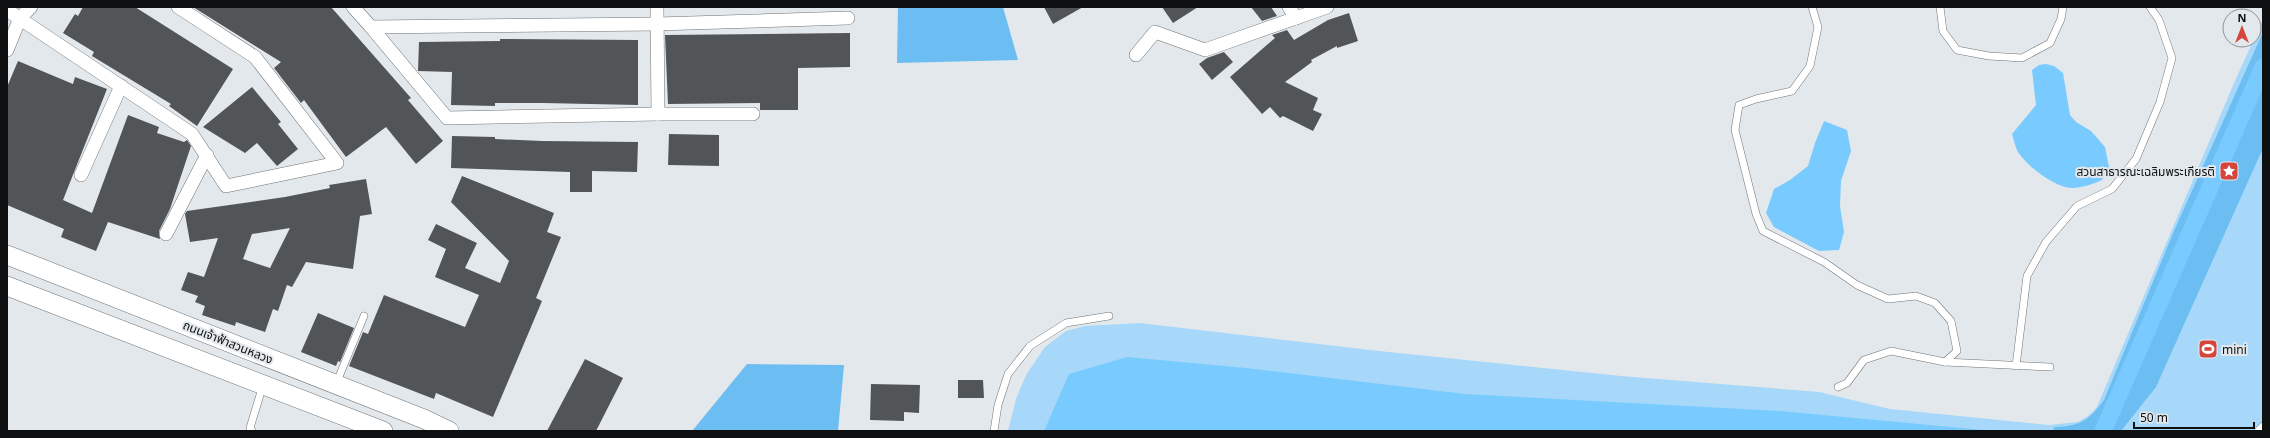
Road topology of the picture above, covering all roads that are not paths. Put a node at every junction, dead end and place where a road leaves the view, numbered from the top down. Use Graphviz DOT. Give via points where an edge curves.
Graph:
graph roads {
  1 [pos="31,7"];
  2 [pos="178,7"];
  3 [pos="353,7"];
  4 [pos="657,7"];
  5 [pos="1288,7"];
  6 [pos="1327,7"];
  7 [pos="1812,7"];
  8 [pos="1940,7"];
  9 [pos="2063,7"];
  10 [pos="2150,7"];
  11 [pos="7,10"];
  12 [pos="20,18"];
  13 [pos="848,18"];
  14 [pos="1296,18"];
  15 [pos="657,24"];
  16 [pos="371,27"];
  17 [pos="7,50"];
  18 [pos="1136,55"];
  19 [pos="121,86"];
  20 [pos="658,114"];
  21 [pos="753,114"];
  22 [pos="207,155"];
  23 [pos="81,175"];
  24 [pos="166,234"];
  25 [pos="7,255"];
  26 [pos="7,286"];
  27 [pos="108,294"];
  28 [pos="364,316"];
  29 [pos="1109,316"];
  30 [pos="96,320"];
  31 [pos="1945,362"];
  32 [pos="2016,366"];
  33 [pos="2050,368"];
  34 [pos="336,384"];
  35 [pos="263,385"];
  36 [pos="1838,387"];
  37 [pos="2263,426"];
  38 [pos="252,431"];
  39 [pos="383,431"];
  40 [pos="449,431"];
  41 [pos="994,431"];
  42 [pos="2258,431"];
  1 -- 12 [label="street"];
  2 -- 22 [label="street" via="255,57 337,163 226,186"];
  3 -- 16 [label="street"];
  4 -- 15 [label="street"];
  5 -- 14 [label="street"];
  6 -- 14 [label="street"];
  7 -- 31 [label="lane" via="1818,27 1810,66 1792,91 1756,99 1739,106 1735,130 1756,214 1763,231 1824,262 1857,285 1888,299 1916,296 1935,303 1951,321 1957,351"];
  8 -- 9 [label="lane" via="1943,31 1957,50 1989,56 2022,58 2050,43 2061,19"];
  10 -- 32 [label="lane" via="2159,20 2172,58 2160,102 2136,159 2112,189 2077,206 2046,242 2027,276"];
  11 -- 12 [label="street"];
  12 -- 17 [label="street"];
  12 -- 19 [label="street"];
  13 -- 15 [label="street"];
  14 -- 18 [label="street" via="1205,50 1155,32"];
  15 -- 16 [label="street"];
  15 -- 20 [label="street"];
  16 -- 20 [label="street" via="447,118"];
  19 -- 22 [label="street" via="192,134"];
  19 -- 23 [label="street"];
  20 -- 21 [label="street"];
  22 -- 24 [label="street"];
  25 -- 27 [label="main road, ถนนเจ้าฟ้าสวนหลวง"];
  26 -- 30 [label="main road"];
  27 -- 30 [label="main road"];
  27 -- 34 [label="main road, ถนนเจ้าฟ้าสวนหลวง"];
  28 -- 34 [label="lane"];
  29 -- 41 [label="lane" via="1066,323 1030,346 1008,374 998,405"];
  30 -- 35 [label="main road"];
  31 -- 32 [label="lane"];
  31 -- 36 [label="lane" via="1891,351 1864,360 1848,383"];
  32 -- 33 [label="lane"];
  34 -- 40 [label="main road, ถนนเจ้าฟ้าสวนหลวง"];
  35 -- 38 [label="lane" via="250,428"];
  35 -- 39 [label="main road"];
  37 -- 42 [label="lane"];
}
